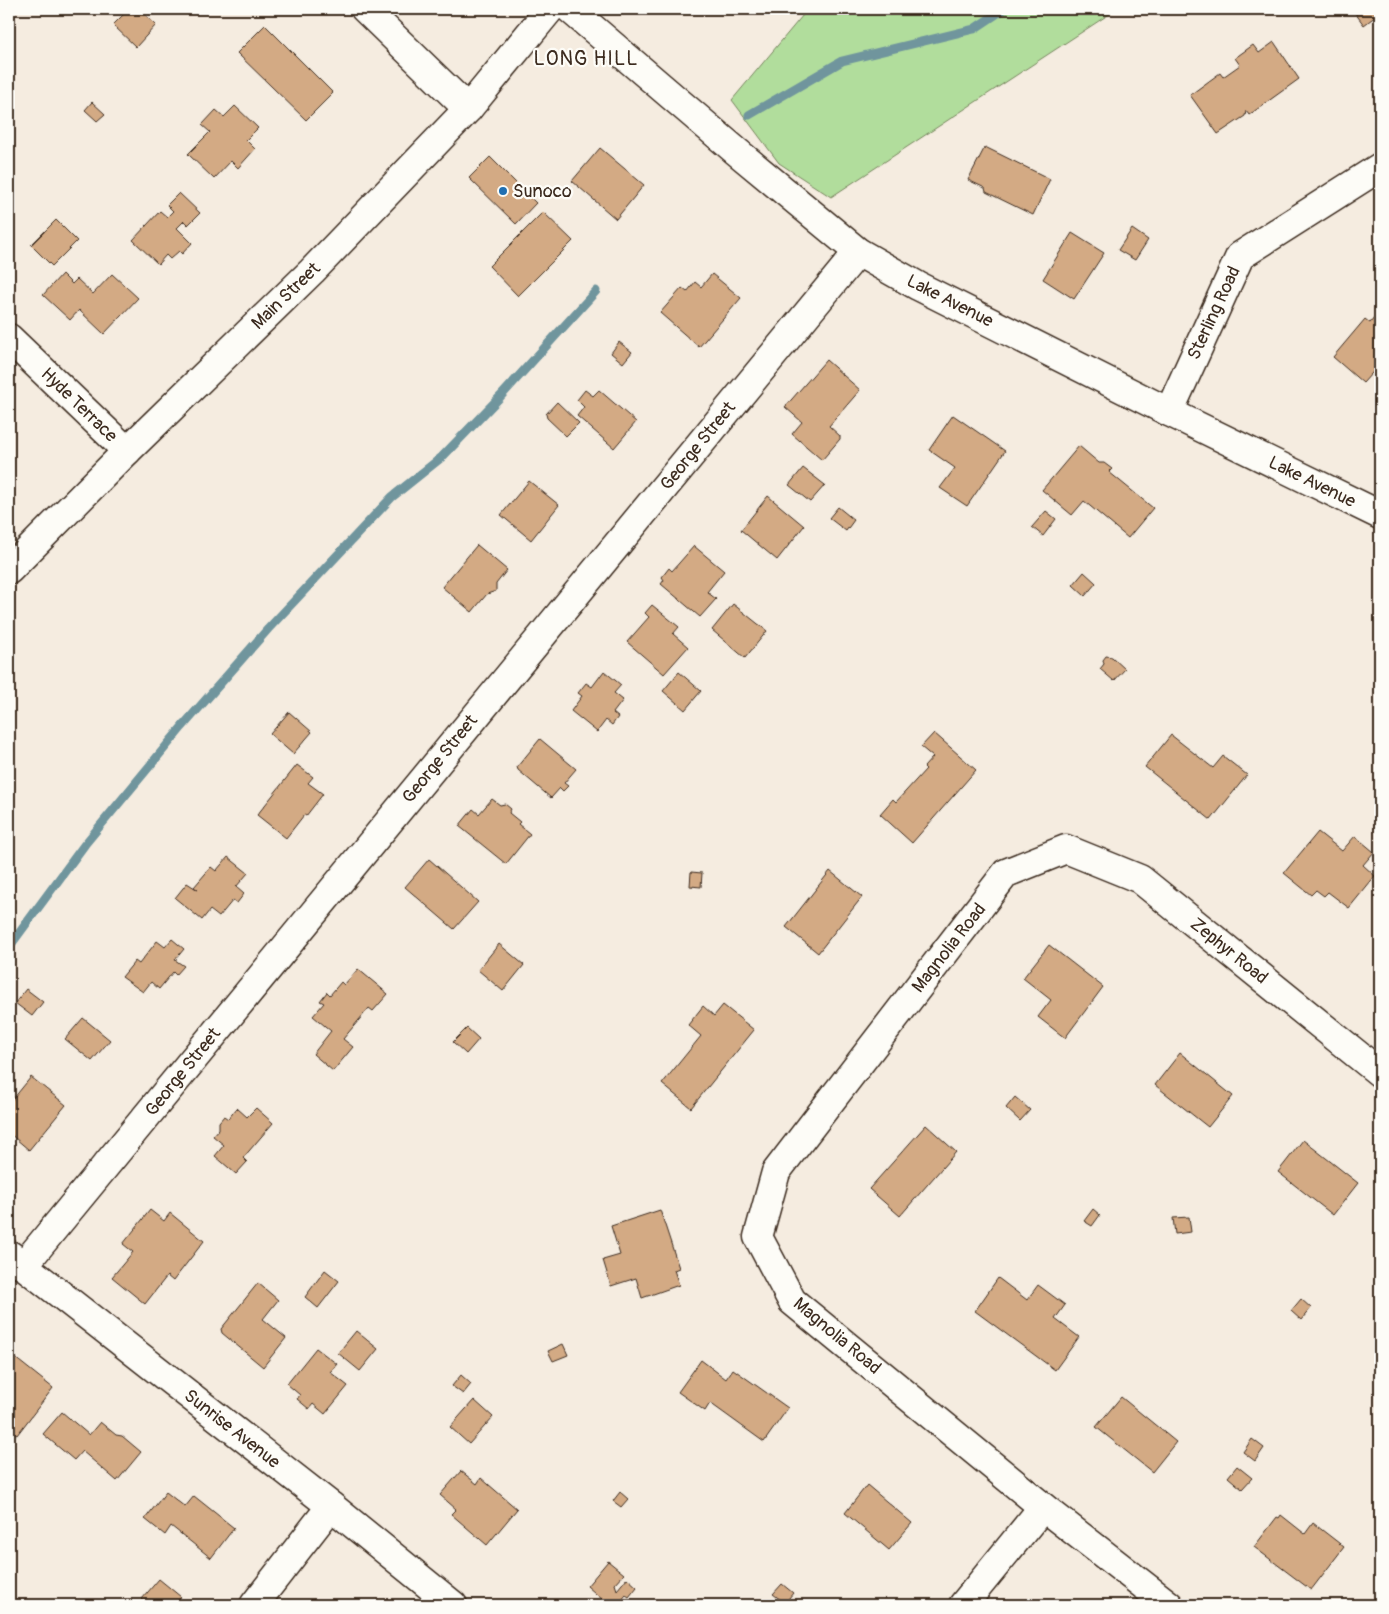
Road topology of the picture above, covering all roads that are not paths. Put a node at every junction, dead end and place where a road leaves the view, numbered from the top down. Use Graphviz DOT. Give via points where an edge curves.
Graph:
graph roads {
  1 [pos="365,9"];
  2 [pos="550,9"];
  3 [pos="570,9"];
  4 [pos="468,109"];
  5 [pos="1380,167"];
  6 [pos="858,252"];
  7 [pos="9,338"];
  8 [pos="1168,412"];
  9 [pos="127,451"];
  10 [pos="1380,515"];
  11 [pos="9,570"];
  12 [pos="1066,850"];
  13 [pos="1380,1072"];
  14 [pos="16,1260"];
  15 [pos="331,1506"];
  16 [pos="1043,1507"];
  17 [pos="254,1605"];
  18 [pos="453,1605"];
  19 [pos="963,1605"];
  20 [pos="1169,1605"];
  1 -- 4 [label="street"];
  2 -- 4 [label="street, Main Street"];
  3 -- 6 [label="street, Lake Avenue"];
  4 -- 9 [label="street, Main Street" via="312,271"];
  5 -- 8 [label="street, Sterling Road" via="1240,256"];
  6 -- 8 [label="street, Lake Avenue" via="918,286"];
  6 -- 14 [label="street, George Street"];
  7 -- 9 [label="street, Hyde Terrace"];
  8 -- 10 [label="street, Lake Avenue"];
  9 -- 11 [label="street, Main Street"];
  12 -- 13 [label="street, Zephyr Road" via="1140,879"];
  12 -- 16 [label="street, Magnolia Road" via="1006,874 776,1172 758,1236 792,1301"];
  14 -- 15 [label="street, Sunrise Avenue"];
  15 -- 17 [label="street"];
  15 -- 18 [label="street, Sunrise Avenue"];
  16 -- 19 [label="street"];
  16 -- 20 [label="street, Magnolia Road"];
}
